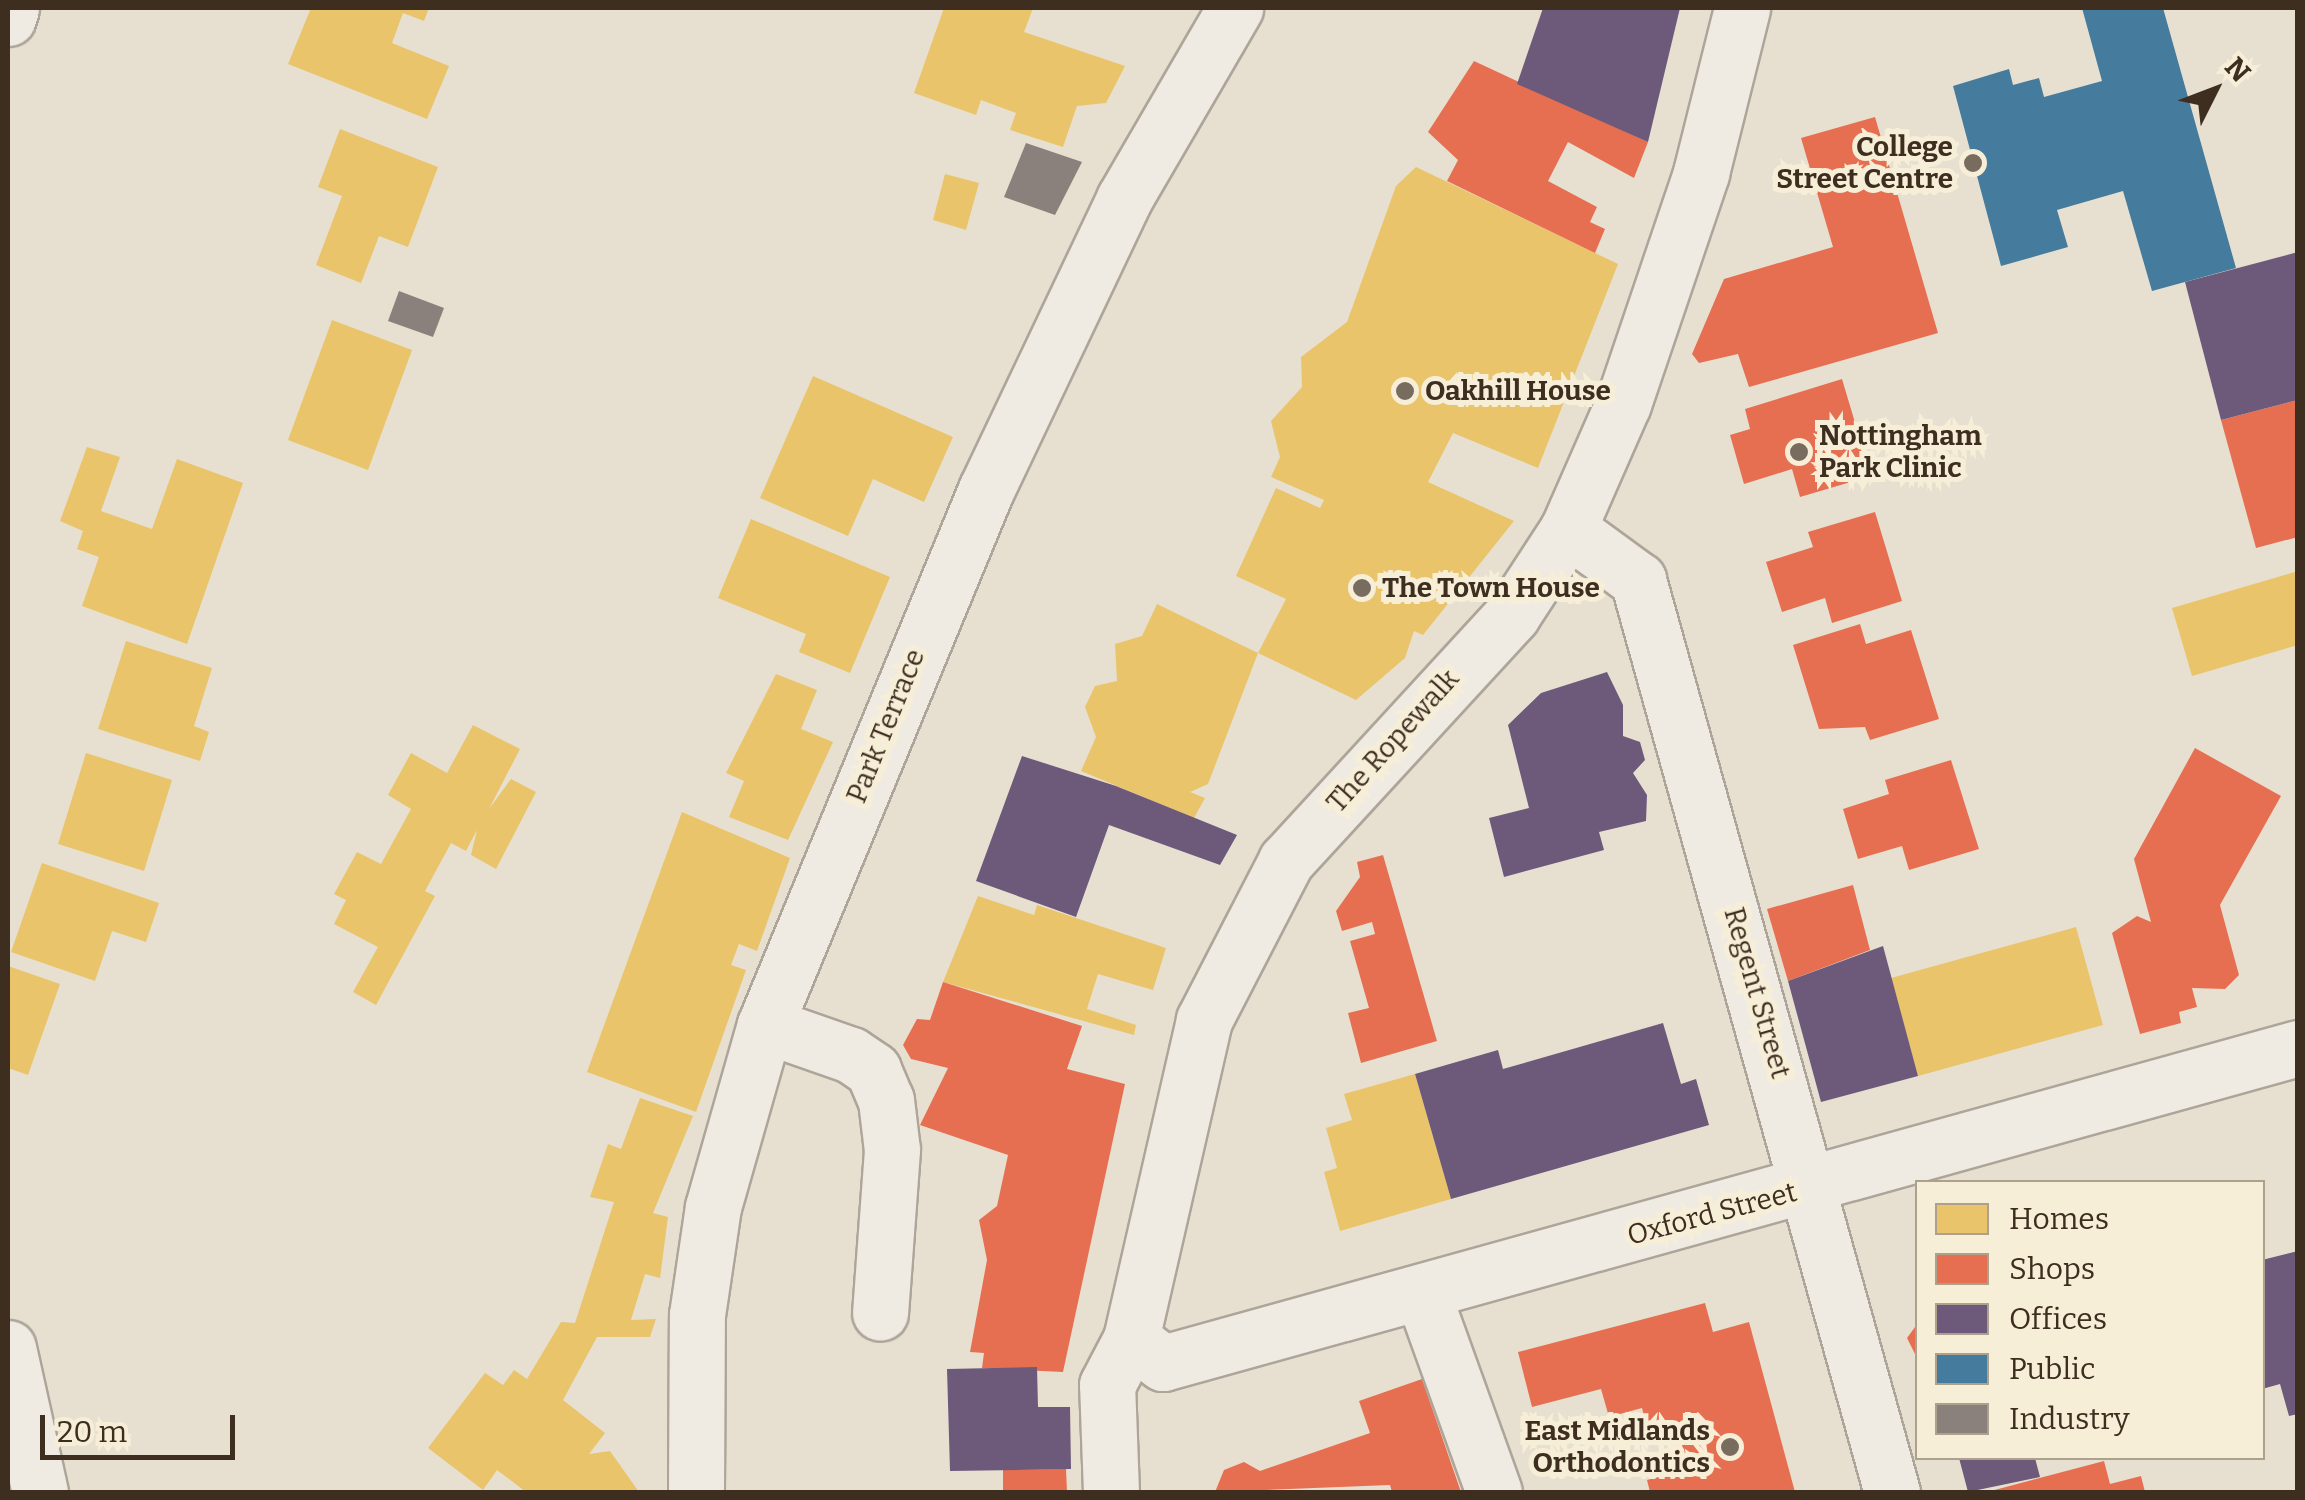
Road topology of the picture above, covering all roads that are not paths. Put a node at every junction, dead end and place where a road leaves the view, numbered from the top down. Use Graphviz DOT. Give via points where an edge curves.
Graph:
graph roads {
  1 [pos="11,8"];
  2 [pos="1235,8"];
  3 [pos="1742,8"];
  4 [pos="8,18"];
  5 [pos="1568,529"];
  6 [pos="765,1025"];
  7 [pos="2298,1048"];
  8 [pos="1811,1188"];
  9 [pos="1423,1295"];
  10 [pos="880,1313"];
  11 [pos="1132,1339"];
  12 [pos="8,1348"];
  13 [pos="40,1492"];
  14 [pos="696,1492"];
  15 [pos="1111,1492"];
  16 [pos="1494,1492"];
  17 [pos="1892,1492"];
  1 -- 4 [label="street"];
  2 -- 6 [label="street, Park Terrace" via="1124,199 986,490"];
  3 -- 5 [label="street, The Ropewalk" via="1701,173 1622,404"];
  5 -- 8 [label="street, Regent Street" via="1638,580"];
  5 -- 11 [label="street, The Ropewalk" via="1512,615 1362,771 1286,860 1244,928 1204,1020"];
  6 -- 10 [label="street" via="851,1056 873,1070 886,1100 892,1150"];
  6 -- 14 [label="street, Park Terrace" via="712,1206 697,1315"];
  7 -- 8 [label="street, Oxford Street"];
  8 -- 9 [label="street, Oxford Street"];
  8 -- 17 [label="street, Regent Street"];
  9 -- 11 [label="street, Oxford Street" via="1163,1363"];
  9 -- 16 [label="street"];
  11 -- 15 [label="street, The Ropewalk" via="1107,1385"];
  12 -- 13 [label="street"];
}
